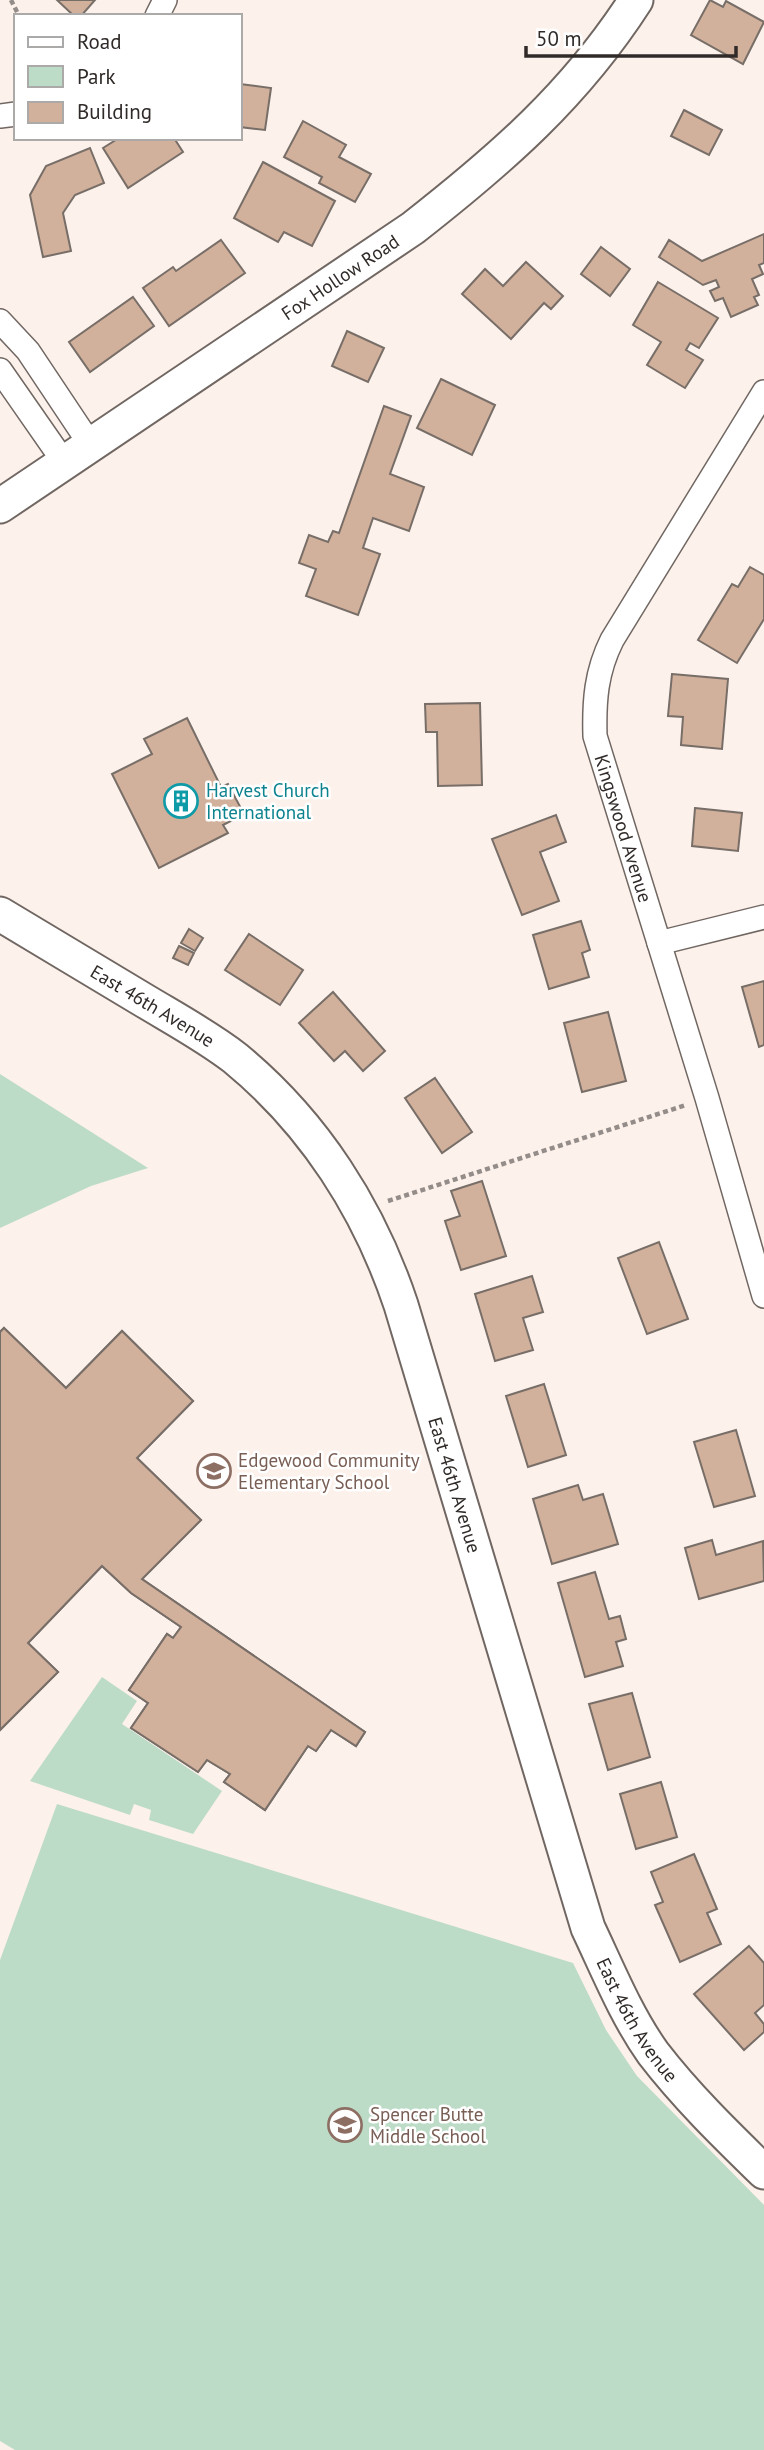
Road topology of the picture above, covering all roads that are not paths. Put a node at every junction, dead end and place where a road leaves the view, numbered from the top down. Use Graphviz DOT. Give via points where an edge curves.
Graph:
graph roads {
  1 [pos="636,0"];
  2 [pos="0,321"];
  3 [pos="0,370"];
  4 [pos="764,392"];
  5 [pos="77,453"];
  6 [pos="0,506"];
  7 [pos="0,914"];
  8 [pos="764,917"];
  9 [pos="659,943"];
  10 [pos="764,1296"];
  11 [pos="764,2172"];
  1 -- 5 [label="street, Fox Hollow Road" via="565,93 519,142 471,182 413,228"];
  2 -- 5 [label="street" via="28,351"];
  3 -- 5 [label="street"];
  4 -- 9 [label="street, Kingswood Avenue" via="612,640 596,684 595,736"];
  5 -- 6 [label="street, Fox Hollow Road"];
  7 -- 11 [label="street, East 46th Avenue" via="234,1058 277,1096 345,1182 385,1257 401,1305 588,1928 618,1994 652,2051 704,2113"];
  8 -- 9 [label="street"];
  9 -- 10 [label="street, Kingswood Avenue"];
}
